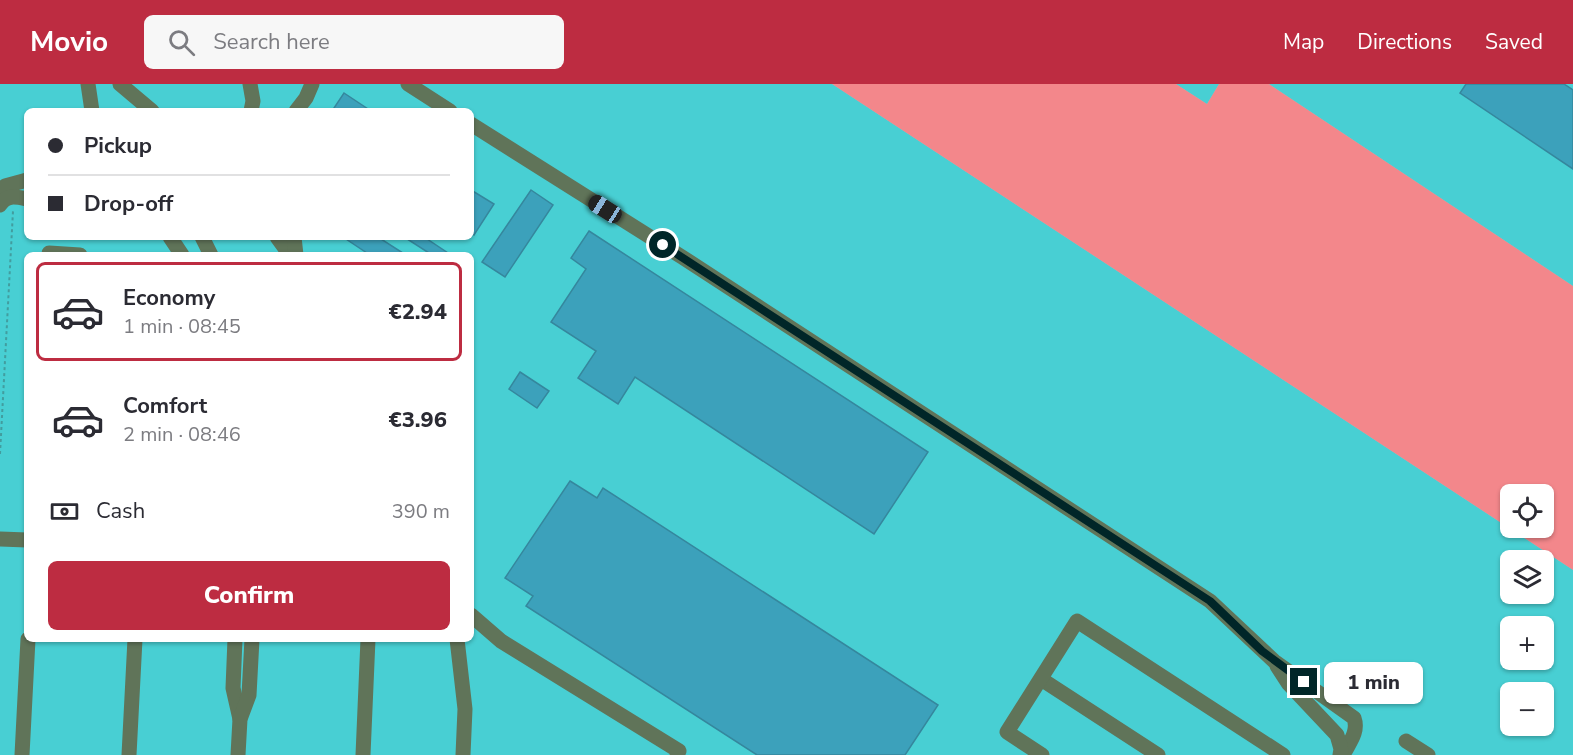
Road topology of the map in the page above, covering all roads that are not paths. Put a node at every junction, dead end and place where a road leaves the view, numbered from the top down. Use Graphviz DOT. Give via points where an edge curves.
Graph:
graph roads {
  1 [pos="88,84"];
  2 [pos="113,84"];
  3 [pos="120,84"];
  4 [pos="250,84"];
  5 [pos="319,84"];
  6 [pos="408,84"];
  7 [pos="420,84"];
  8 [pos="431,99"];
  9 [pos="303,102"];
  10 [pos="92,108"];
  11 [pos="131,108"];
  12 [pos="148,108"];
  13 [pos="252,108"];
  14 [pos="445,108"];
  15 [pos="474,126"];
  16 [pos="24,181"];
  17 [pos="0,195"];
  18 [pos="0,205"];
  19 [pos="23,205"];
  20 [pos="0,539"];
  21 [pos="24,540"];
  22 [pos="474,618"];
  23 [pos="28,642"];
  24 [pos="135,642"];
  25 [pos="235,642"];
  26 [pos="252,642"];
  27 [pos="368,642"];
  28 [pos="457,642"];
  29 [pos="1274,661"];
  30 [pos="1041,678"];
  31 [pos="240,719"];
  32 [pos="1406,741"];
  33 [pos="22,755"];
  34 [pos="129,755"];
  35 [pos="238,755"];
  36 [pos="363,755"];
  37 [pos="463,755"];
  38 [pos="677,755"];
  39 [pos="1042,755"];
  40 [pos="1158,755"];
  41 [pos="1283,755"];
  42 [pos="1341,755"];
  43 [pos="1428,755"];
  1 -- 10 [label="street"];
  2 -- 11 [label="street"];
  3 -- 12 [label="street"];
  4 -- 13 [label="street"];
  5 -- 9 [label="street"];
  6 -- 8 [label="street"];
  7 -- 8 [label="street"];
  8 -- 14 [label="street"];
  15 -- 29 [label="street" via="1210,601"];
  16 -- 17 [label="street" via="5,186"];
  18 -- 19 [label="street" via="8,198"];
  20 -- 21 [label="street"];
  22 -- 38 [label="street" via="501,641 679,752"];
  23 -- 33 [label="street"];
  24 -- 34 [label="street"];
  25 -- 31 [label="street" via="233,688"];
  26 -- 31 [label="street" via="249,695"];
  27 -- 36 [label="street"];
  28 -- 37 [label="street" via="465,709"];
  29 -- 42 [label="street" via="1288,683 1337,735"];
  29 -- 42 [label="street" via="1354,718 1355,732"];
  30 -- 39 [label="street" via="1008,732"];
  30 -- 40 [label="street"];
  30 -- 41 [label="street" via="1077,621"];
  31 -- 35 [label="street"];
  32 -- 43 [label="street"];
}
